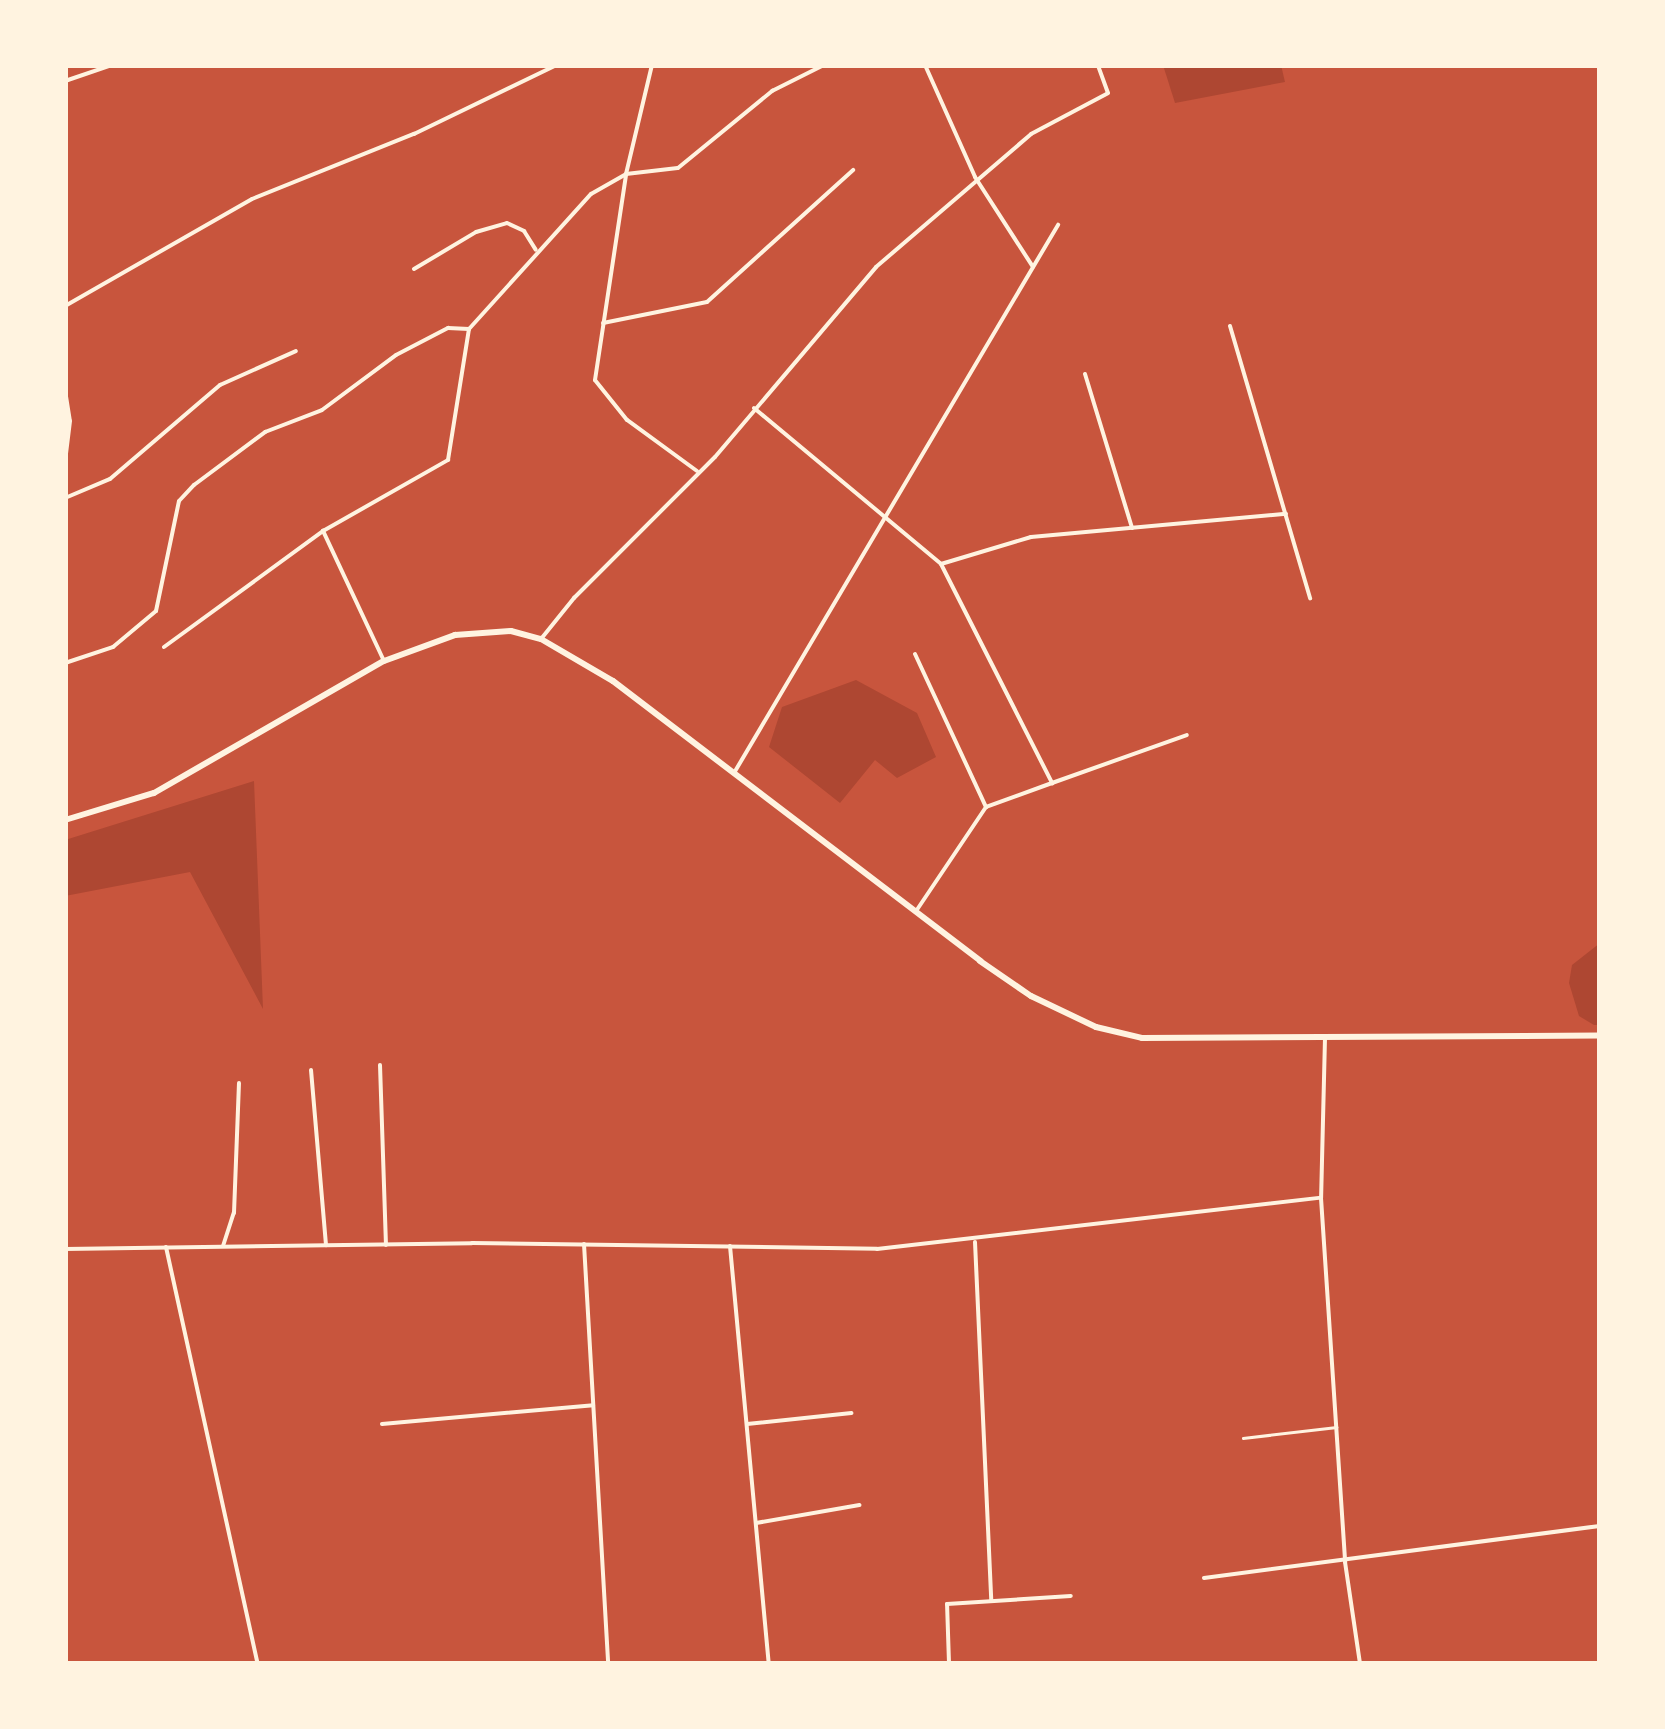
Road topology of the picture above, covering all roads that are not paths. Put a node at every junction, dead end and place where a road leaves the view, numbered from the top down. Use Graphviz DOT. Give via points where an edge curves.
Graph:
graph roads {
  1 [pos="120,65"];
  2 [pos="557,65"];
  3 [pos="652,65"];
  4 [pos="824,65"];
  5 [pos="925,65"];
  6 [pos="1098,65"];
  7 [pos="112,66"];
  8 [pos="65,81"];
  9 [pos="854,170"];
  10 [pos="626,174"];
  11 [pos="975,177"];
  12 [pos="1058,225"];
  13 [pos="536,250"];
  14 [pos="1033,267"];
  15 [pos="414,269"];
  16 [pos="65,306"];
  17 [pos="603,324"];
  18 [pos="1230,326"];
  19 [pos="469,328"];
  20 [pos="296,351"];
  21 [pos="1086,374"];
  22 [pos="65,390"];
  23 [pos="754,408"];
  24 [pos="65,459"];
  25 [pos="697,472"];
  26 [pos="65,498"];
  27 [pos="1286,514"];
  28 [pos="886,518"];
  29 [pos="1133,530"];
  30 [pos="323,531"];
  31 [pos="941,564"];
  32 [pos="1310,598"];
  33 [pos="542,639"];
  34 [pos="164,647"];
  35 [pos="915,654"];
  36 [pos="384,660"];
  37 [pos="65,663"];
  38 [pos="1187,735"];
  39 [pos="734,773"];
  40 [pos="1052,782"];
  41 [pos="986,807"];
  42 [pos="65,820"];
  43 [pos="915,912"];
  44 [pos="1600,1036"];
  45 [pos="1324,1038"];
  46 [pos="380,1066"];
  47 [pos="311,1070"];
  48 [pos="239,1084"];
  49 [pos="1320,1198"];
  50 [pos="976,1242"];
  51 [pos="584,1244"];
  52 [pos="386,1245"];
  53 [pos="223,1246"];
  54 [pos="326,1246"];
  55 [pos="730,1246"];
  56 [pos="166,1247"];
  57 [pos="65,1249"];
  58 [pos="593,1405"];
  59 [pos="851,1413"];
  60 [pos="382,1424"];
  61 [pos="747,1424"];
  62 [pos="1336,1427"];
  63 [pos="1243,1438"];
  64 [pos="859,1505"];
  65 [pos="756,1523"];
  66 [pos="1600,1526"];
  67 [pos="1345,1562"];
  68 [pos="1204,1578"];
  69 [pos="1071,1596"];
  70 [pos="991,1601"];
  71 [pos="949,1663"];
  72 [pos="258,1664"];
  73 [pos="608,1664"];
  74 [pos="769,1664"];
  75 [pos="1360,1664"];
  1 -- 7 [label="street"];
  2 -- 16 [label="street" via="414,134 252,198"];
  3 -- 10 [label="street"];
  4 -- 10 [label="street" via="772,90 678,168"];
  5 -- 11 [label="street"];
  6 -- 11 [label="street" via="1108,93 1031,134"];
  7 -- 8 [label="street"];
  9 -- 17 [label="street" via="707,302"];
  10 -- 13 [label="street" via="590,194"];
  10 -- 17 [label="street"];
  11 -- 14 [label="street"];
  11 -- 23 [label="street" via="830,315"];
  12 -- 14 [label="street"];
  13 -- 15 [label="street" via="517,225 507,223 476,232"];
  13 -- 19 [label="street"];
  14 -- 28 [label="street"];
  17 -- 25 [label="street" via="595,380 628,420"];
  18 -- 27 [label="street"];
  19 -- 30 [label="street" via="448,460"];
  19 -- 37 [label="street" via="448,328 396,355 322,410 266,432 194,485 179,501 156,611 113,647"];
  20 -- 26 [label="street" via="220,384 110,479"];
  21 -- 29 [label="street"];
  22 -- 24 [label="street"];
  23 -- 25 [label="street"];
  23 -- 28 [label="street"];
  25 -- 33 [label="street"];
  27 -- 29 [label="street"];
  27 -- 32 [label="street"];
  28 -- 31 [label="street"];
  28 -- 39 [label="street"];
  29 -- 31 [label="street" via="1031,536"];
  30 -- 34 [label="street"];
  30 -- 36 [label="street"];
  31 -- 40 [label="street"];
  33 -- 36 [label="main road" via="484,630"];
  33 -- 39 [label="main road" via="613,681"];
  35 -- 41 [label="street"];
  36 -- 42 [label="main road" via="154,793"];
  38 -- 40 [label="street"];
  39 -- 43 [label="main road"];
  40 -- 41 [label="street"];
  41 -- 43 [label="street"];
  43 -- 45 [label="main road" via="1031,996 1096,1027 1142,1038"];
  44 -- 45 [label="main road"];
  45 -- 49 [label="street"];
  46 -- 52 [label="street"];
  47 -- 54 [label="street"];
  48 -- 53 [label="street" via="234,1213"];
  49 -- 50 [label="street"];
  49 -- 62 [label="street"];
  50 -- 55 [label="street" via="877,1249"];
  50 -- 70 [label="street"];
  51 -- 52 [label="street"];
  51 -- 55 [label="street"];
  51 -- 58 [label="street"];
  52 -- 54 [label="street"];
  53 -- 54 [label="street"];
  53 -- 56 [label="street"];
  55 -- 61 [label="street"];
  56 -- 57 [label="street"];
  56 -- 72 [label="street"];
  58 -- 60 [label="street"];
  58 -- 73 [label="street"];
  59 -- 61 [label="street"];
  61 -- 65 [label="street"];
  62 -- 63 [label="lane"];
  62 -- 67 [label="street"];
  64 -- 65 [label="street"];
  65 -- 74 [label="street"];
  66 -- 67 [label="street"];
  67 -- 68 [label="street"];
  67 -- 75 [label="street"];
  69 -- 70 [label="street"];
  70 -- 71 [label="street" via="944,1606"];
}
